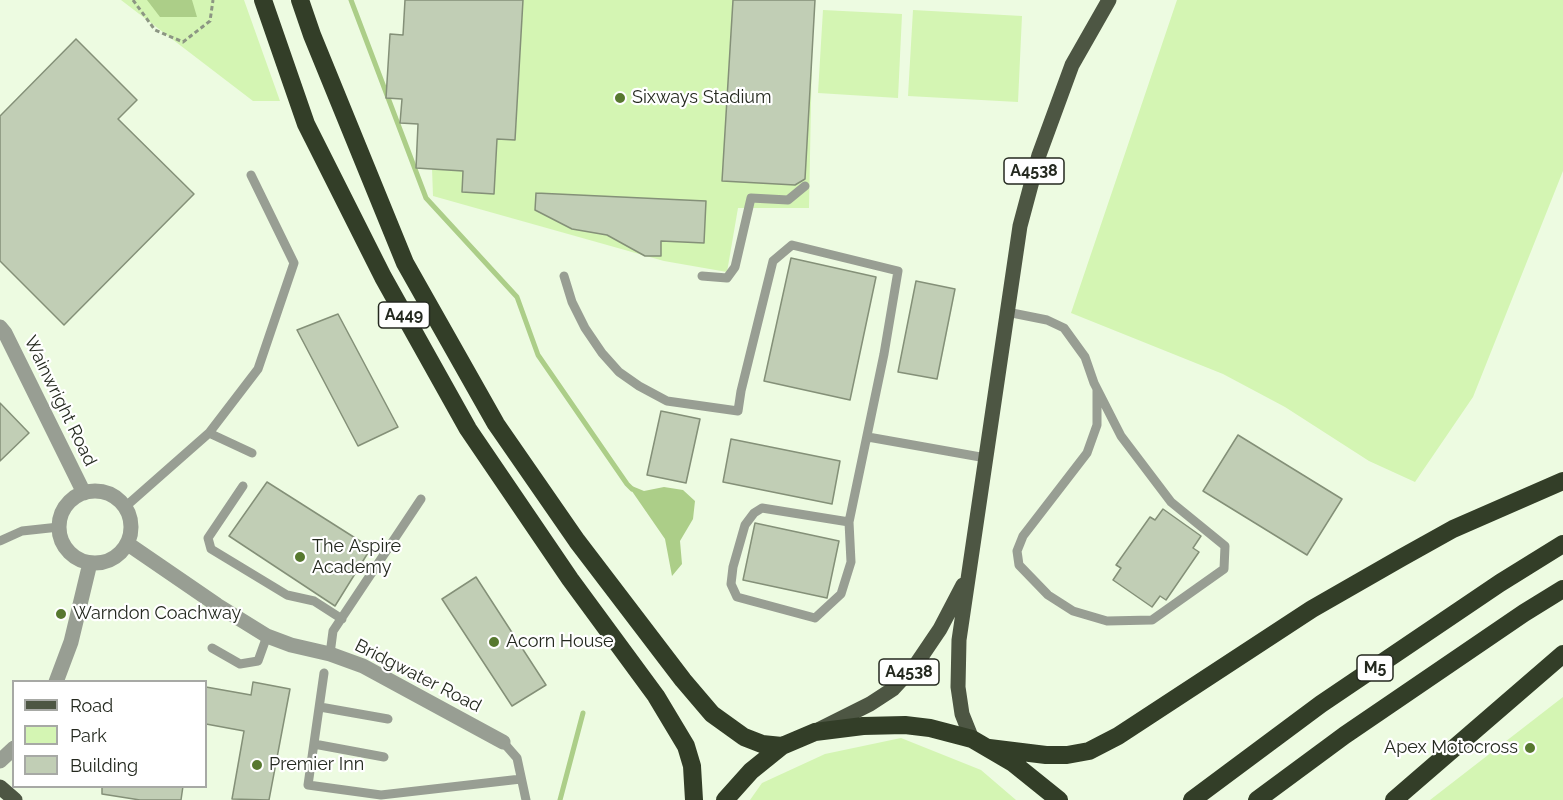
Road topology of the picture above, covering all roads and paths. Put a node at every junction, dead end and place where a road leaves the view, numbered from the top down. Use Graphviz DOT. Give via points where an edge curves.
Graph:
graph roads {
  1 [pos="133,0"];
  2 [pos="213,0"];
  3 [pos="263,0"];
  4 [pos="300,0"];
  5 [pos="1109,0"];
  6 [pos="251,175"];
  7 [pos="805,186"];
  8 [pos="564,276"];
  9 [pos="702,276"];
  10 [pos="1007,312"];
  11 [pos="0,327"];
  12 [pos="1098,390"];
  13 [pos="209,433"];
  14 [pos="868,437"];
  15 [pos="252,453"];
  16 [pos="986,458"];
  17 [pos="1563,481"];
  18 [pos="243,486"];
  19 [pos="84,493"];
  20 [pos="421,499"];
  21 [pos="125,507"];
  22 [pos="849,522"];
  23 [pos="59,527"];
  24 [pos="0,541"];
  25 [pos="128,544"];
  26 [pos="1563,544"];
  27 [pos="90,563"];
  28 [pos="968,577"];
  29 [pos="1563,589"];
  30 [pos="342,619"];
  31 [pos="267,636"];
  32 [pos="212,648"];
  33 [pos="330,654"];
  34 [pos="1563,654"];
  35 [pos="324,673"];
  36 [pos="56,680"];
  37 [pos="320,707"];
  38 [pos="388,719"];
  39 [pos="815,732"];
  40 [pos="972,739"];
  41 [pos="502,742"];
  42 [pos="314,744"];
  43 [pos="782,746"];
  44 [pos="989,747"];
  45 [pos="12,750"];
  46 [pos="384,757"];
  47 [pos="0,761"];
  48 [pos="521,779"];
  49 [pos="0,787"];
  50 [pos="16,800"];
  51 [pos="526,800"];
  52 [pos="694,800"];
  53 [pos="724,800"];
  54 [pos="1059,800"];
  55 [pos="1192,800"];
  56 [pos="1257,800"];
  57 [pos="1394,800"];
  1 -- 2 [label="path" via="155,30 183,42 210,21"];
  3 -- 52 [label="highway, A449" via="306,124 382,277 468,429 564,571 656,696 686,746 692,766"];
  4 -- 43 [label="highway, A449" via="405,262 496,424 577,541 712,714 744,737"];
  5 -- 10 [label="main road, A4538" via="1072,64 1039,154 1020,226"];
  6 -- 13 [label="lane" via="294,263 258,369"];
  7 -- 9 [label="lane" via="788,200 751,198 735,267 728,278"];
  8 -- 14 [label="lane" via="585,328 619,372 667,401 738,411 773,261 792,246 898,272"];
  10 -- 12 [label="lane" via="1047,320 1064,328 1085,357"];
  10 -- 16 [label="main road, A4538"];
  11 -- 19 [label="street, Wainwright Road"];
  12 -- 12 [label="lane" via="1121,436 1171,502 1225,546 1224,569 1152,620 1107,621 1073,611 1048,595 1019,565 1017,551 1023,536 1087,453 1097,425"];
  13 -- 15 [label="lane"];
  13 -- 21 [label="lane"];
  14 -- 16 [label="lane"];
  14 -- 22 [label="lane"];
  16 -- 28 [label="main road, A4538"];
  17 -- 44 [label="highway" via="1454,529 1401,558 1312,609 1089,751 1046,755"];
  18 -- 30 [label="lane" via="208,538 211,549 287,595 314,602"];
  19 -- 21 [label="street, Wainwright Road" via="107,493"];
  19 -- 23 [label="street, Wainwright Road" via="67,505"];
  20 -- 30 [label="lane"];
  21 -- 25 [label="street" via="132,525"];
  22 -- 22 [label="lane" via="850,562 841,594 815,618 737,597 731,584 733,567 745,525 754,513 762,508"];
  23 -- 24 [label="lane" via="22,531"];
  23 -- 27 [label="street" via="70,554"];
  25 -- 27 [label="street" via="112,560"];
  25 -- 31 [label="street, Bridgwater Road"];
  26 -- 55 [label="highway, M5" via="1331,698"];
  27 -- 36 [label="street" via="71,642"];
  28 -- 39 [label="main road, A4538" via="940,629 901,680 870,704"];
  28 -- 40 [label="main road, A4538" via="959,640 958,687 962,714"];
  29 -- 56 [label="highway, M5" via="1355,728"];
  30 -- 33 [label="lane" via="333,631"];
  31 -- 32 [label="lane" via="258,661 240,664"];
  31 -- 33 [label="street, Bridgwater Road"];
  33 -- 41 [label="street, Bridgwater Road" via="363,666"];
  34 -- 57 [label="highway"];
  35 -- 37 [label="lane"];
  37 -- 38 [label="lane"];
  37 -- 42 [label="lane"];
  39 -- 40 [label="highway" via="905,725"];
  39 -- 43 [label="highway"];
  40 -- 44 [label="highway"];
  41 -- 48 [label="lane" via="517,758"];
  42 -- 46 [label="lane"];
  42 -- 48 [label="lane" via="308,785 381,795"];
  43 -- 53 [label="highway"];
  44 -- 54 [label="highway"];
  45 -- 47 [label="street"];
  48 -- 51 [label="lane"];
  49 -- 50 [label="main road"];
}
